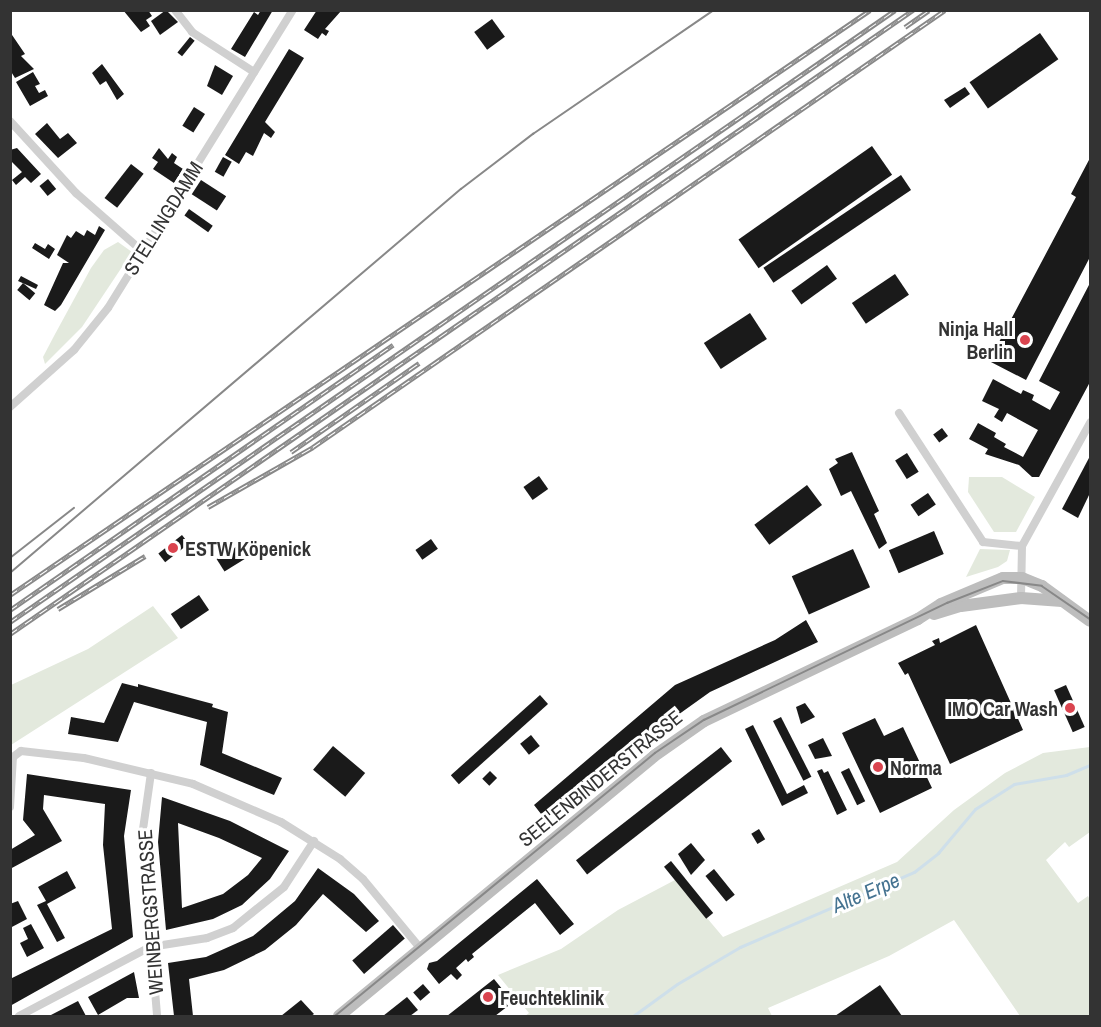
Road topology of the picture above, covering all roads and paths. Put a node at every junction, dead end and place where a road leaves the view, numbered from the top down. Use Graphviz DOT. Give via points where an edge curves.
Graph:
graph roads {
  1 [pos="175,10"];
  2 [pos="293,10"];
  3 [pos="254,72"];
  4 [pos="10,121"];
  5 [pos="142,251"];
  6 [pos="10,407"];
  7 [pos="899,412"];
  8 [pos="1090,423"];
  9 [pos="1022,546"];
  10 [pos="1022,578"];
  11 [pos="1021,598"];
  12 [pos="1066,602"];
  13 [pos="918,620"];
  14 [pos="1090,621"];
  15 [pos="152,773"];
  16 [pos="10,807"];
  17 [pos="314,841"];
  18 [pos="150,948"];
  19 [pos="421,949"];
  20 [pos="19,1017"];
  21 [pos="157,1017"];
  22 [pos="339,1017"];
  1 -- 3 [label="street" via="192,32"];
  2 -- 3 [label="street, STELLINGDAMM"];
  3 -- 5 [label="street, STELLINGDAMM"];
  4 -- 5 [label="street" via="76,193"];
  5 -- 6 [label="street, STELLINGDAMM" via="108,308 74,350"];
  7 -- 9 [label="street" via="983,543"];
  8 -- 9 [label="street"];
  9 -- 10 [label="street"];
  10 -- 11 [label="street"];
  10 -- 12 [label="street"];
  10 -- 13 [label="street, SEELENBINDERSTRASSE" via="984,584"];
  11 -- 12 [label="street, SEELENBINDERSTRASSE"];
  11 -- 13 [label="street, SEELENBINDERSTRASSE" via="961,606"];
  12 -- 14 [label="street"];
  13 -- 19 [label="street, SEELENBINDERSTRASSE" via="685,733"];
  15 -- 16 [label="street" via="84,758 15,753"];
  15 -- 17 [label="street" via="226,797"];
  15 -- 18 [label="street, WEINBERGSTRASSE" via="142,836"];
  17 -- 18 [label="street" via="284,887 251,917 207,938"];
  17 -- 19 [label="street" via="363,879"];
  18 -- 20 [label="street"];
  18 -- 21 [label="street, WEINBERGSTRASSE"];
  19 -- 22 [label="street, SEELENBINDERSTRASSE"];
}
